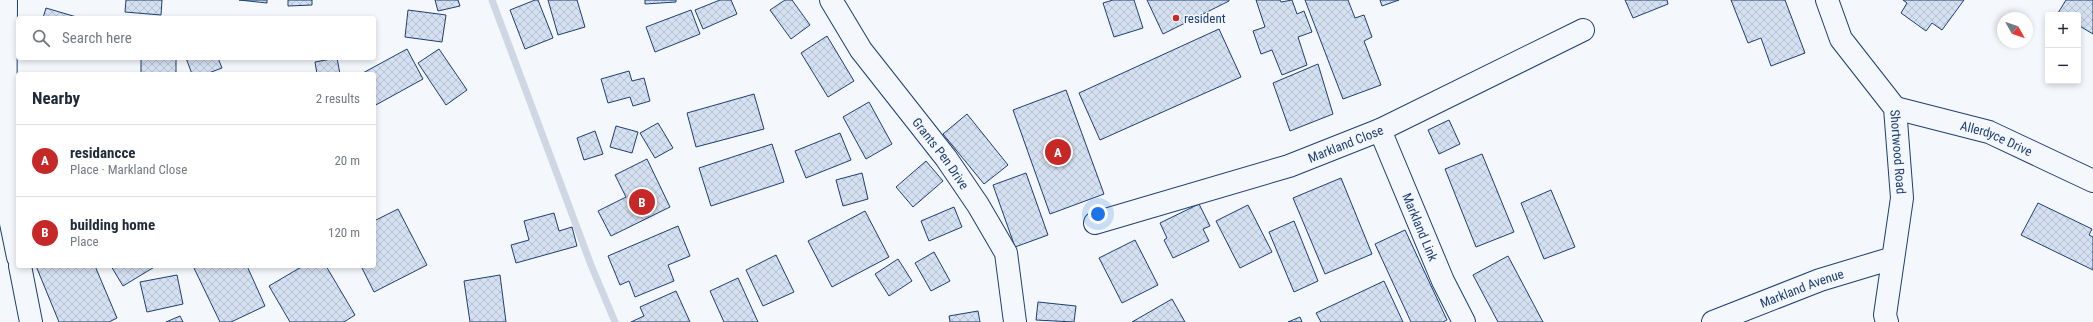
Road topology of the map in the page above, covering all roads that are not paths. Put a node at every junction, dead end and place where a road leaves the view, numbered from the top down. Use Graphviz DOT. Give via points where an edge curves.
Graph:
graph roads {
  1 [pos="6,0"];
  2 [pos="831,0"];
  3 [pos="1827,0"];
  4 [pos="1583,30"];
  5 [pos="1895,108"];
  6 [pos="1380,130"];
  7 [pos="2093,181"];
  8 [pos="1095,222"];
  9 [pos="16,247"];
  10 [pos="1893,258"];
  11 [pos="20,268"];
  12 [pos="31,322"];
  13 [pos="1015,322"];
  14 [pos="1464,322"];
  15 [pos="1712,322"];
  16 [pos="1886,322"];
  1 -- 9 [label="street" via="5,194"];
  2 -- 13 [label="street, Grants Pen Drive" via="862,50 946,158 1006,253"];
  3 -- 5 [label="street, Shortwood Road" via="1841,39"];
  4 -- 6 [label="street, Markland Close"];
  5 -- 7 [label="street, Allerdyce Drive" via="1989,132"];
  5 -- 10 [label="street, Shortwood Road" via="1902,198"];
  6 -- 8 [label="street, Markland Close" via="1289,166"];
  6 -- 14 [label="street, Markland Link" via="1443,281"];
  10 -- 15 [label="street, Markland Avenue" via="1820,280"];
  10 -- 16 [label="street, Shortwood Road"];
  11 -- 12 [label="street"];
}
